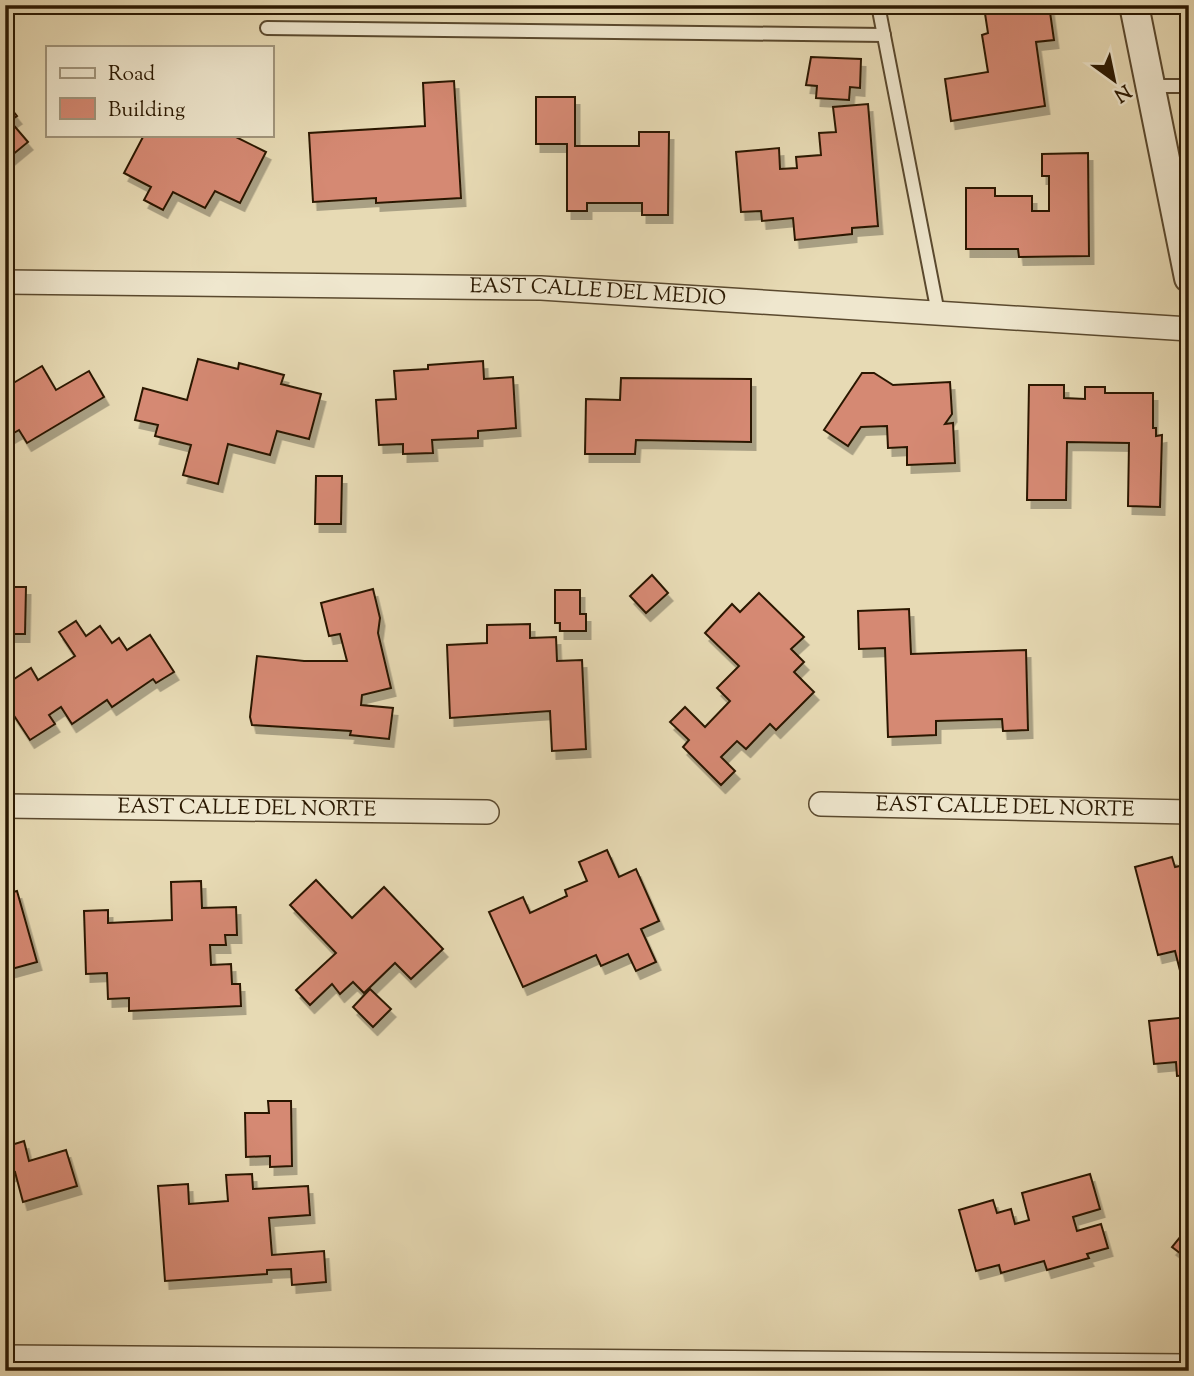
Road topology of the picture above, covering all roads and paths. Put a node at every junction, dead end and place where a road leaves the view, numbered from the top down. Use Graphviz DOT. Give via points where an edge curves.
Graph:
graph roads {
  1 [pos="878,5"];
  2 [pos="1134,5"];
  3 [pos="267,28"];
  4 [pos="884,35"];
  5 [pos="1150,86"];
  6 [pos="1189,86"];
  7 [pos="1189,278"];
  8 [pos="5,282"];
  9 [pos="938,313"];
  10 [pos="1189,328"];
  11 [pos="821,804"];
  12 [pos="5,806"];
  13 [pos="487,812"];
  14 [pos="1189,812"];
  15 [pos="5,1357"];
  16 [pos="170,1365"];
  17 [pos="791,1366"];
  18 [pos="1189,1366"];
  1 -- 4 [label="lane"];
  2 -- 5 [label="street"];
  3 -- 4 [label="lane"];
  4 -- 9 [label="lane"];
  5 -- 6 [label="lane"];
  5 -- 7 [label="street"];
  8 -- 9 [label="street, EAST CALLE DEL MEDIO" via="541,288"];
  9 -- 10 [label="street, EAST CALLE DEL MEDIO"];
  11 -- 14 [label="street, EAST CALLE DEL NORTE"];
  12 -- 13 [label="street, EAST CALLE DEL NORTE"];
  15 -- 16 [label="street"];
  16 -- 17 [label="street"];
  17 -- 18 [label="street"];
}
